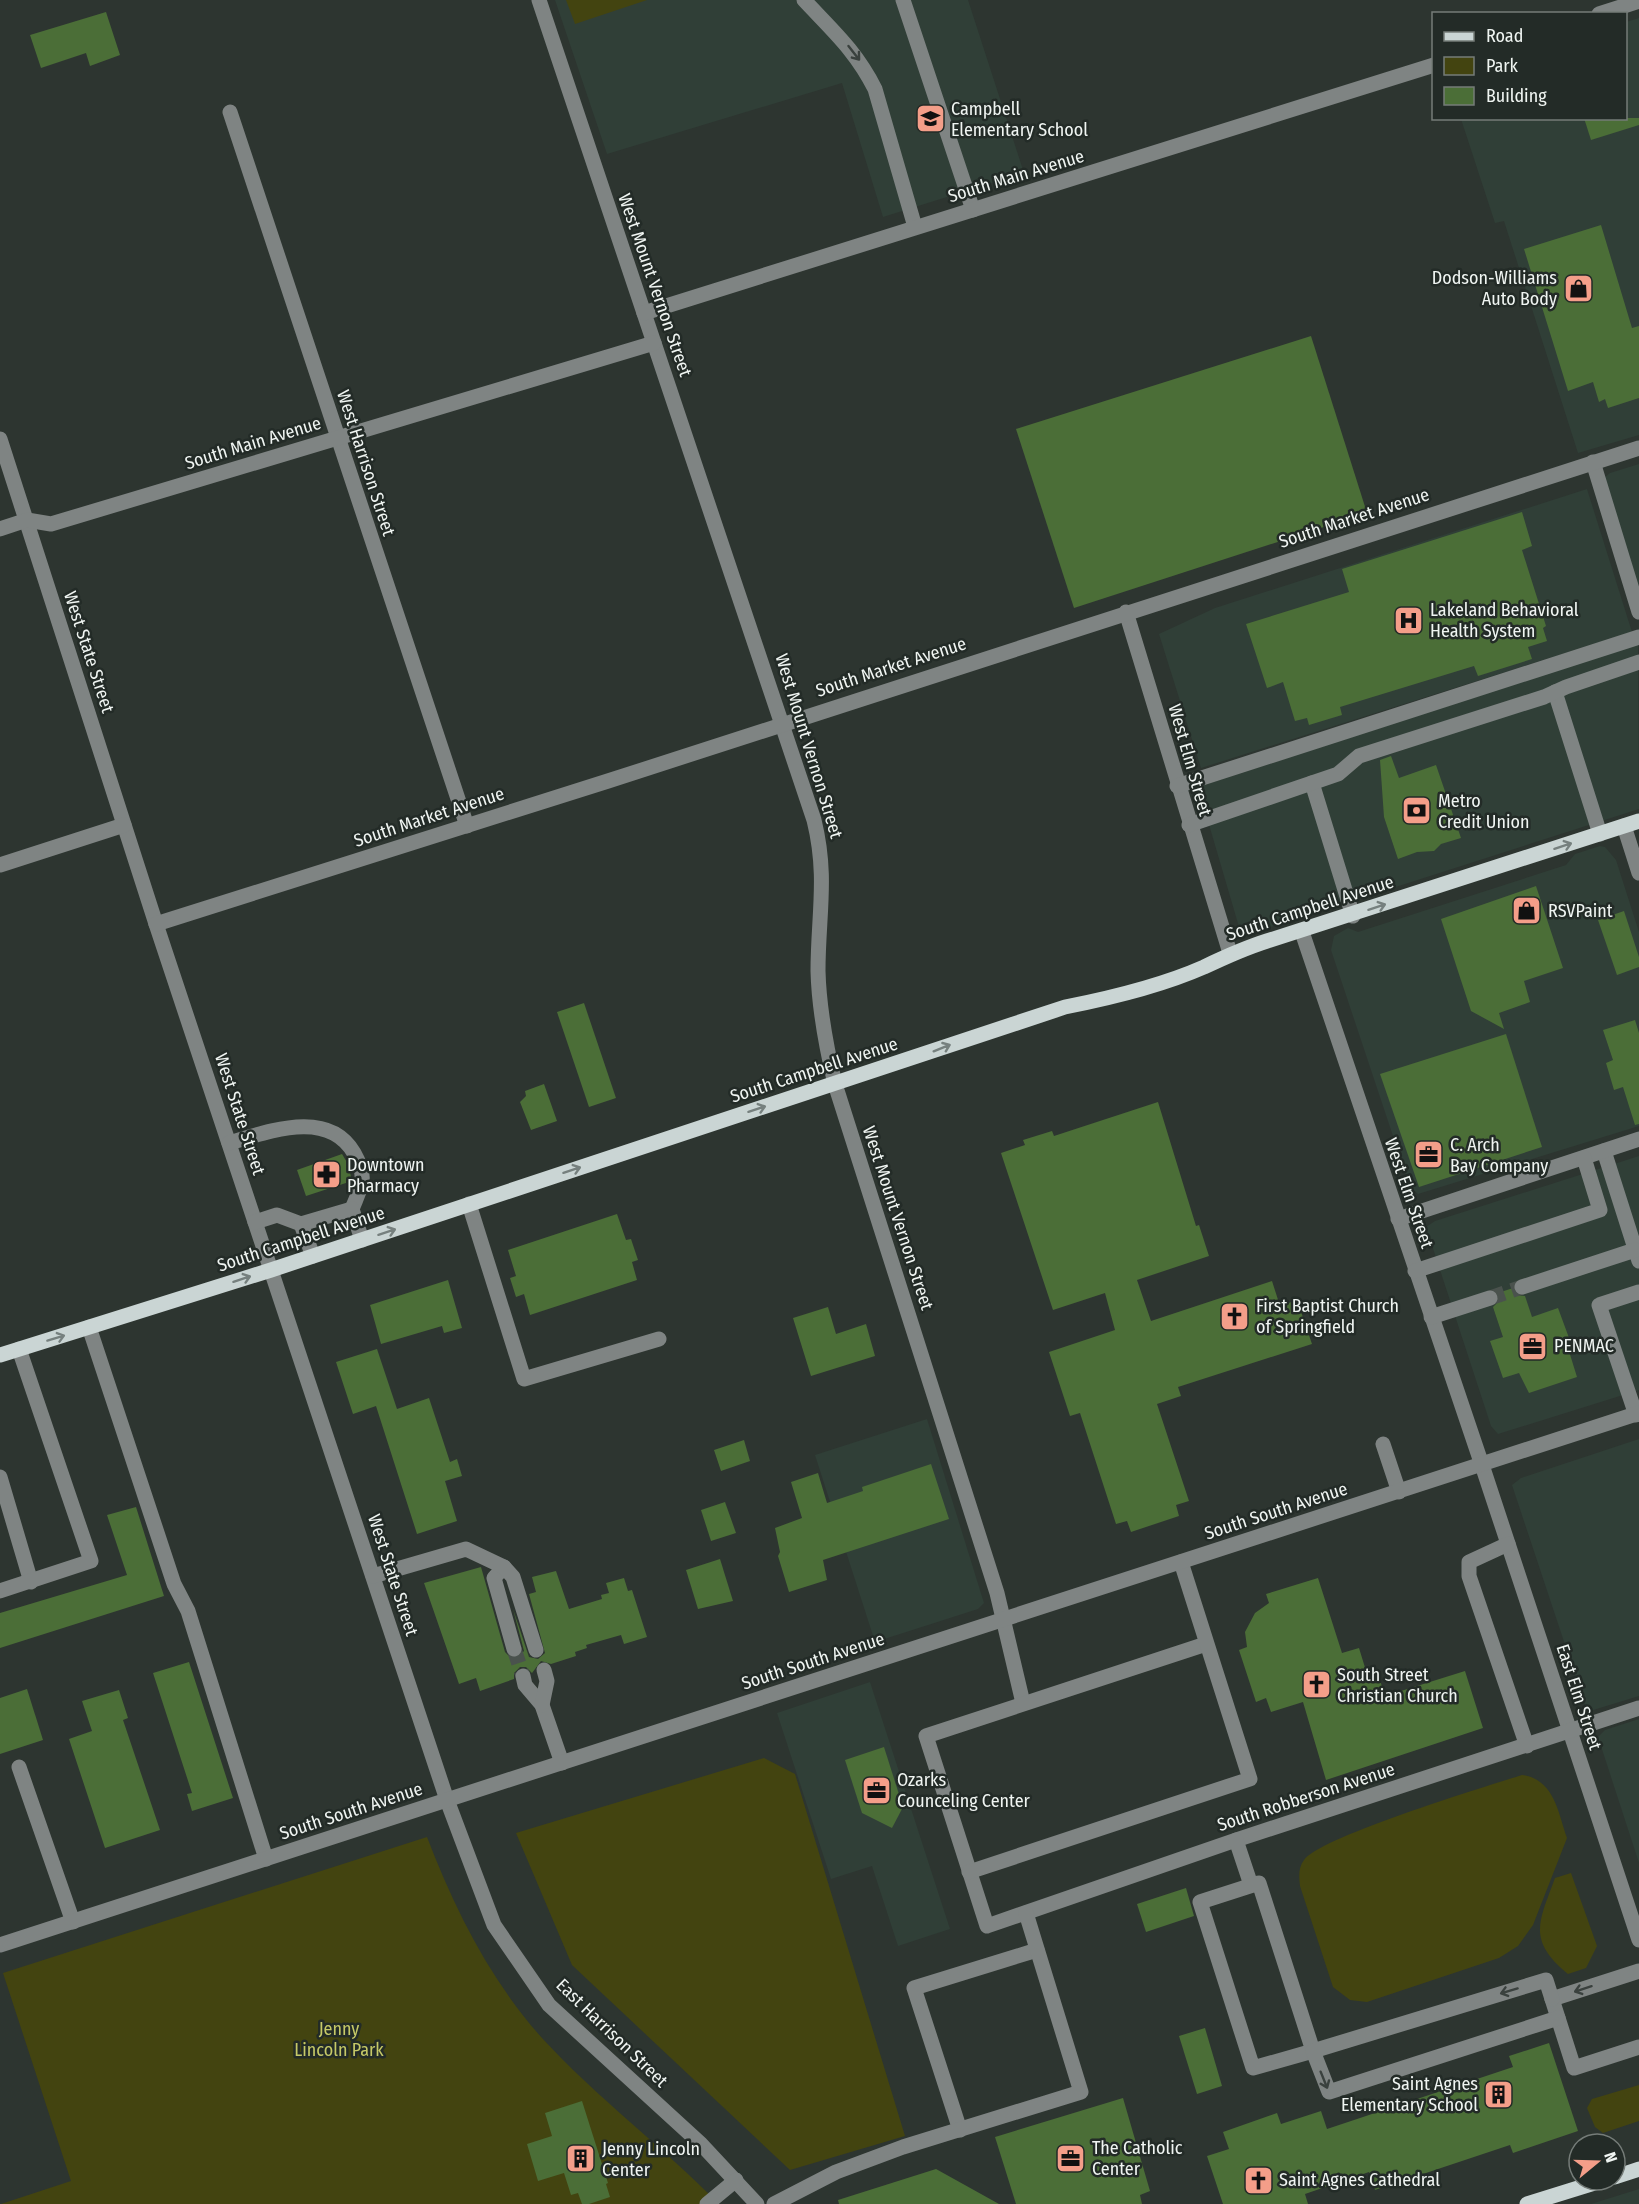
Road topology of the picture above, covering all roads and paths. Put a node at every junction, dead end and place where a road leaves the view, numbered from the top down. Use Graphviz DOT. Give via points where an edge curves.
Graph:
graph roads {
  1 [pos="539,0"];
  2 [pos="903,0"];
  3 [pos="1639,1"];
  4 [pos="809,5"];
  5 [pos="1605,12"];
  6 [pos="1432,66"];
  7 [pos="230,112"];
  8 [pos="973,210"];
  9 [pos="915,227"];
  10 [pos="644,312"];
  11 [pos="654,343"];
  12 [pos="337,438"];
  13 [pos="0,439"];
  14 [pos="1639,448"];
  15 [pos="1593,462"];
  16 [pos="27,520"];
  17 [pos="0,529"];
  18 [pos="1126,612"];
  19 [pos="1639,612"];
  20 [pos="1639,637"];
  21 [pos="1639,662"];
  22 [pos="1555,692"];
  23 [pos="783,722"];
  24 [pos="1312,783"];
  25 [pos="1177,786"];
  26 [pos="1639,821"];
  27 [pos="124,825"];
  28 [pos="1189,825"];
  29 [pos="466,826"];
  30 [pos="1624,826"];
  31 [pos="1600,834"];
  32 [pos="0,865"];
  33 [pos="1639,873"];
  34 [pos="1353,916"];
  35 [pos="156,924"];
  36 [pos="1302,932"];
  37 [pos="1230,953"];
  38 [pos="835,1084"];
  39 [pos="1639,1139"];
  40 [pos="229,1143"];
  41 [pos="1604,1151"];
  42 [pos="1584,1158"];
  43 [pos="469,1204"];
  44 [pos="352,1209"];
  45 [pos="1398,1219"];
  46 [pos="255,1222"];
  47 [pos="301,1224"];
  48 [pos="362,1240"];
  49 [pos="313,1256"];
  50 [pos="1637,1256"];
  51 [pos="271,1270"];
  52 [pos="1415,1271"];
  53 [pos="1522,1287"];
  54 [pos="1639,1292"];
  55 [pos="1490,1298"];
  56 [pos="1431,1317"];
  57 [pos="89,1327"];
  58 [pos="659,1339"];
  59 [pos="19,1349"];
  60 [pos="0,1355"];
  61 [pos="1637,1414"];
  62 [pos="1383,1444"];
  63 [pos="1482,1465"];
  64 [pos="0,1477"];
  65 [pos="1399,1492"];
  66 [pos="1508,1544"];
  67 [pos="1181,1562"];
  68 [pos="504,1567"];
  69 [pos="373,1576"];
  70 [pos="31,1582"];
  71 [pos="0,1591"];
  72 [pos="1002,1620"];
  73 [pos="1206,1644"];
  74 [pos="514,1649"];
  75 [pos="536,1650"];
  76 [pos="544,1670"];
  77 [pos="523,1676"];
  78 [pos="1023,1703"];
  79 [pos="542,1705"];
  80 [pos="1639,1708"];
  81 [pos="1569,1732"];
  82 [pos="1527,1746"];
  83 [pos="562,1762"];
  84 [pos="19,1767"];
  85 [pos="447,1800"];
  86 [pos="1236,1840"];
  87 [pos="266,1859"];
  88 [pos="969,1872"];
  89 [pos="1251,1886"];
  90 [pos="1026,1913"];
  91 [pos="73,1922"];
  92 [pos="1639,1940"];
  93 [pos="0,1945"];
  94 [pos="1037,1950"];
  95 [pos="1639,1971"];
  96 [pos="1552,1999"];
  97 [pos="1558,2018"];
  98 [pos="1639,2047"];
  99 [pos="1313,2050"];
  100 [pos="960,2130"];
  101 [pos="736,2180"];
  102 [pos="1567,2192"];
  103 [pos="706,2204"];
  104 [pos="757,2204"];
  105 [pos="774,2204"];
  106 [pos="1527,2204"];
  1 -- 10 [label="street, West Mount Vernon Street"];
  2 -- 8 [label="street"];
  3 -- 5 [label="street"];
  4 -- 9 [label="street, one-way" via="866,70"];
  6 -- 8 [label="street, South Main Avenue"];
  7 -- 12 [label="street, West Harrison Street"];
  8 -- 9 [label="street, South Main Avenue"];
  9 -- 10 [label="street, South Main Avenue"];
  10 -- 11 [label="street, West Mount Vernon Street"];
  11 -- 12 [label="street, South Main Avenue"];
  11 -- 23 [label="street, West Mount Vernon Street"];
  12 -- 16 [label="street, South Main Avenue" via="51,524"];
  12 -- 29 [label="street, West Harrison Street"];
  13 -- 16 [label="street, West State Street"];
  14 -- 15 [label="street, South Market Avenue"];
  15 -- 18 [label="street, South Market Avenue"];
  15 -- 19 [label="street"];
  16 -- 17 [label="street, South Main Avenue"];
  16 -- 27 [label="street, West State Street"];
  18 -- 23 [label="street, South Market Avenue"];
  18 -- 25 [label="street, West Elm Street"];
  20 -- 25 [label="street"];
  21 -- 22 [label="street"];
  22 -- 24 [label="street" via="1359,756 1338,774"];
  22 -- 31 [label="street"];
  23 -- 29 [label="street, South Market Avenue"];
  23 -- 38 [label="street, West Mount Vernon Street" via="821,848 824,879 819,1005"];
  24 -- 28 [label="street"];
  24 -- 34 [label="street"];
  25 -- 28 [label="street, West Elm Street"];
  26 -- 30 [label="main road, South Campbell Avenue"];
  27 -- 32 [label="street"];
  27 -- 35 [label="street, West State Street"];
  28 -- 37 [label="street, West Elm Street"];
  29 -- 35 [label="street, South Market Avenue"];
  30 -- 31 [label="main road, South Campbell Avenue"];
  30 -- 33 [label="street"];
  34 -- 31 [label="main road, South Campbell Avenue, one-way"];
  34 -- 36 [label="main road, South Campbell Avenue"];
  35 -- 40 [label="street, West State Street"];
  36 -- 37 [label="main road, South Campbell Avenue"];
  36 -- 45 [label="street, West Elm Street"];
  38 -- 37 [label="main road, South Campbell Avenue, one-way" via="1065,1007 1109,998 1204,967"];
  43 -- 38 [label="main road, South Campbell Avenue, one-way"];
  38 -- 72 [label="street, West Mount Vernon Street" via="997,1593"];
  39 -- 41 [label="street"];
  40 -- 44 [label="street" via="294,1126 321,1128 339,1135 348,1142 364,1179"];
  40 -- 46 [label="street, West State Street"];
  41 -- 42 [label="street"];
  41 -- 50 [label="street"];
  42 -- 45 [label="street"];
  42 -- 52 [label="street" via="1600,1210"];
  48 -- 43 [label="main road, South Campbell Avenue, one-way"];
  43 -- 58 [label="street" via="524,1379"];
  44 -- 47 [label="street"];
  44 -- 48 [label="street"];
  45 -- 52 [label="street, West Elm Street"];
  46 -- 47 [label="street" via="277,1215"];
  46 -- 51 [label="street, West State Street"];
  47 -- 49 [label="street"];
  48 -- 49 [label="main road, South Campbell Avenue"];
  49 -- 51 [label="main road, South Campbell Avenue"];
  50 -- 53 [label="street"];
  57 -- 51 [label="main road, South Campbell Avenue, one-way"];
  51 -- 69 [label="street, West State Street"];
  52 -- 56 [label="street, West Elm Street"];
  54 -- 61 [label="street" via="1599,1305"];
  55 -- 56 [label="street"];
  56 -- 63 [label="street, West Elm Street"];
  59 -- 57 [label="main road, South Campbell Avenue, one-way"];
  57 -- 87 [label="street" via="174,1584 188,1611"];
  59 -- 60 [label="main road, South Campbell Avenue"];
  59 -- 70 [label="street" via="91,1561"];
  61 -- 63 [label="street, South South Avenue"];
  62 -- 65 [label="street"];
  63 -- 65 [label="street, South South Avenue"];
  63 -- 66 [label="street, East Elm Street"];
  64 -- 70 [label="street"];
  65 -- 67 [label="street, South South Avenue"];
  66 -- 81 [label="street, East Elm Street"];
  66 -- 82 [label="street" via="1468,1562 1469,1576"];
  67 -- 72 [label="street, South South Avenue"];
  67 -- 73 [label="street"];
  68 -- 69 [label="street" via="466,1549"];
  68 -- 74 [label="street" via="494,1578"];
  68 -- 75 [label="street" via="513,1577"];
  69 -- 85 [label="street, West State Street"];
  70 -- 71 [label="street"];
  72 -- 78 [label="street, West Mount Vernon Street"];
  72 -- 83 [label="street, South South Avenue"];
  73 -- 78 [label="street"];
  73 -- 88 [label="street" via="1250,1779"];
  76 -- 79 [label="street" via="547,1682"];
  77 -- 79 [label="street" via="525,1685"];
  78 -- 88 [label="street" via="926,1736"];
  79 -- 83 [label="street"];
  80 -- 81 [label="street, South Robberson Avenue"];
  81 -- 82 [label="street, South Robberson Avenue"];
  81 -- 92 [label="street, East Elm Street"];
  82 -- 86 [label="street, South Robberson Avenue"];
  83 -- 85 [label="street, South South Avenue"];
  84 -- 91 [label="street"];
  85 -- 87 [label="street, South South Avenue"];
  85 -- 101 [label="street, East Harrison Street" via="494,1925 549,2005 702,2144"];
  86 -- 89 [label="street"];
  86 -- 90 [label="street, South Robberson Avenue"];
  87 -- 91 [label="street, South South Avenue"];
  88 -- 90 [label="street, South Robberson Avenue" via="987,1926"];
  89 -- 99 [label="street" via="1259,1883"];
  89 -- 99 [label="street" via="1200,1902 1253,2068"];
  90 -- 94 [label="street"];
  91 -- 93 [label="street, South South Avenue"];
  94 -- 100 [label="street" via="1082,2092"];
  94 -- 100 [label="street" via="914,1988"];
  95 -- 96 [label="street, one-way"];
  96 -- 97 [label="street"];
  96 -- 99 [label="street, one-way" via="1546,1980"];
  97 -- 98 [label="street" via="1574,2068"];
  99 -- 97 [label="street, one-way" via="1329,2092"];
  100 -- 105 [label="street" via="836,2172"];
  101 -- 103 [label="street"];
  101 -- 104 [label="street, East Harrison Street"];
  102 -- 106 [label="main road"];
}
